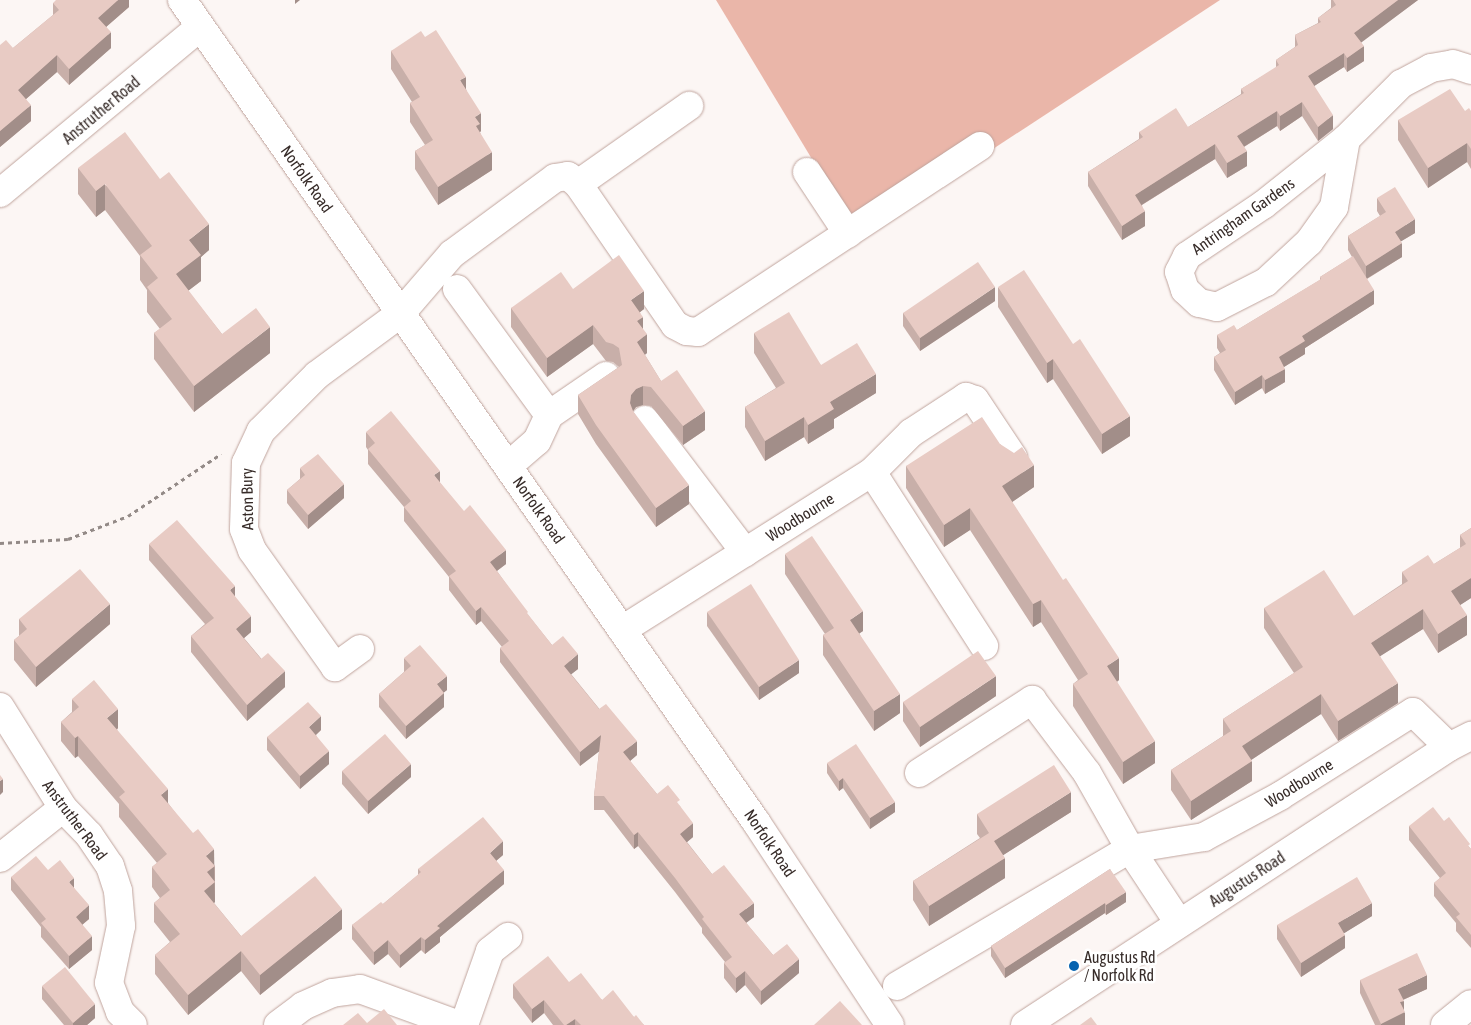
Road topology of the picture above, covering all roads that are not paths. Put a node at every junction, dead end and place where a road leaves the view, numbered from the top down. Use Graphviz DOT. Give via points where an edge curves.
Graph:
graph roads {
  1 [pos="182,0"];
  2 [pos="200,27"];
  3 [pos="1471,70"];
  4 [pos="689,106"];
  5 [pos="1346,139"];
  6 [pos="980,146"];
  7 [pos="807,172"];
  8 [pos="578,184"];
  9 [pos="0,193"];
  10 [pos="848,234"];
  11 [pos="457,289"];
  12 [pos="401,313"];
  13 [pos="606,376"];
  14 [pos="549,415"];
  15 [pos="645,420"];
  16 [pos="1013,457"];
  17 [pos="508,466"];
  18 [pos="872,472"];
  19 [pos="745,552"];
  20 [pos="622,630"];
  21 [pos="984,646"];
  22 [pos="360,649"];
  23 [pos="0,707"];
  24 [pos="1460,741"];
  25 [pos="919,773"];
  26 [pos="62,808"];
  27 [pos="1130,849"];
  28 [pos="0,858"];
  29 [pos="1179,924"];
  30 [pos="508,937"];
  31 [pos="897,986"];
  32 [pos="1471,1004"];
  33 [pos="133,1025"];
  34 [pos="278,1025"];
  35 [pos="459,1025"];
  36 [pos="464,1025"];
  37 [pos="890,1025"];
  38 [pos="1025,1025"];
  39 [pos="1446,1025"];
  1 -- 2 [label="street, Norfolk Road"];
  2 -- 9 [label="street, Anstruther Road"];
  2 -- 12 [label="street, Norfolk Road"];
  3 -- 5 [label="street, Antringham Gardens" via="1454,64 1430,68 1401,84"];
  4 -- 8 [label="street"];
  5 -- 5 [label="street, Antringham Gardens" via="1334,207 1309,242 1266,282 1217,307 1199,303 1185,290 1179,272 1187,256 1263,205"];
  6 -- 10 [label="street"];
  7 -- 10 [label="street"];
  8 -- 10 [label="street" via="675,325 687,331 698,332 727,315"];
  8 -- 12 [label="street" via="568,176 555,178 452,254"];
  11 -- 14 [label="street"];
  12 -- 17 [label="street, Norfolk Road"];
  12 -- 22 [label="street, Aston Bury" via="317,374 261,431 246,462 244,529 252,550 335,667"];
  13 -- 14 [label="street"];
  14 -- 17 [label="street" via="537,441"];
  15 -- 19 [label="street"];
  16 -- 18 [label="street, Woodbourne" via="971,398 966,397 911,433"];
  17 -- 20 [label="street, Norfolk Road"];
  18 -- 19 [label="street, Woodbourne"];
  18 -- 21 [label="street"];
  19 -- 20 [label="street, Woodbourne"];
  20 -- 37 [label="street, Norfolk Road" via="756,822"];
  23 -- 26 [label="street, Anstruther Road"];
  24 -- 27 [label="street, Woodbourne" via="1413,712 1280,796 1204,836"];
  24 -- 29 [label="street, Augustus Road"];
  25 -- 27 [label="street" via="1032,700 1087,773"];
  26 -- 28 [label="street"];
  26 -- 33 [label="street, Anstruther Road" via="89,836 110,866 118,892 121,926 109,983 120,1012"];
  27 -- 29 [label="street"];
  27 -- 31 [label="street, Woodbourne"];
  29 -- 38 [label="street, Augustus Road"];
  30 -- 36 [label="street" via="490,951"];
  32 -- 39 [label="street"];
  34 -- 35 [label="street" via="304,1006 332,993 360,988"];
}
